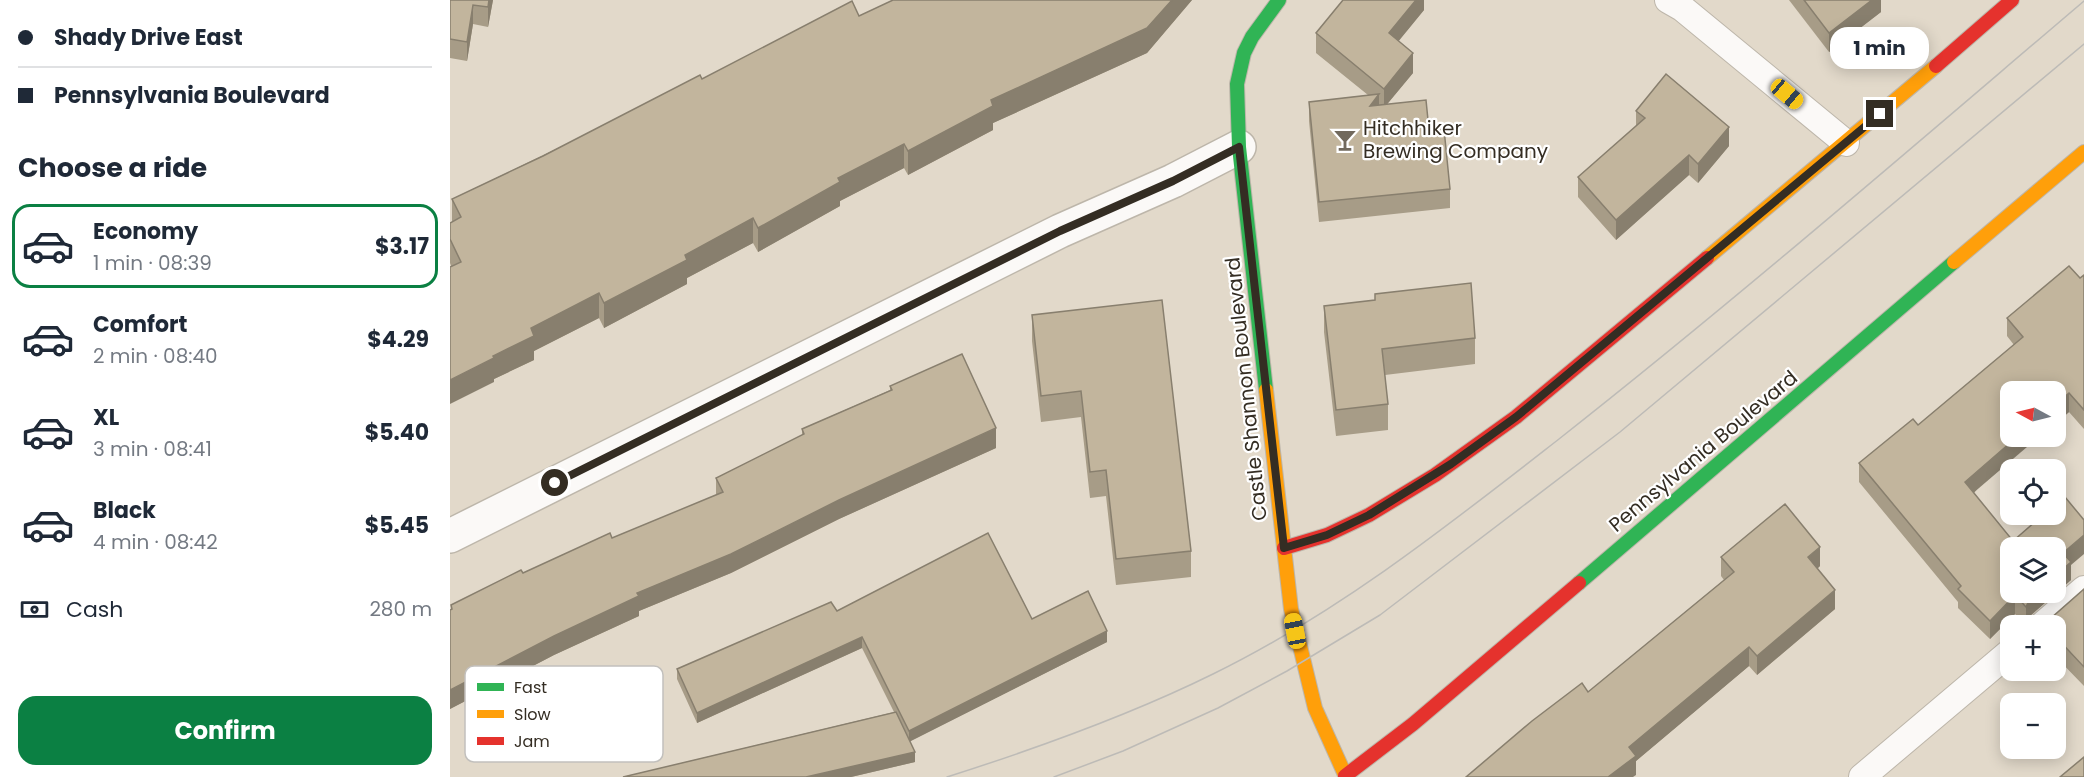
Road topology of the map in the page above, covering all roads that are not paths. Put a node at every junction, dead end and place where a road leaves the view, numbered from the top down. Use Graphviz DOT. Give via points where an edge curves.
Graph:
graph roads {
  1 [pos="1279,0"];
  2 [pos="1668,0"];
  3 [pos="2012,0"];
  4 [pos="1846,143"];
  5 [pos="1239,147"];
  6 [pos="2084,152"];
  7 [pos="450,536"];
  8 [pos="1284,548"];
  9 [pos="2084,589"];
  10 [pos="2054,615"];
  11 [pos="2000,660"];
  12 [pos="1346,777"];
  13 [pos="1862,777"];
  1 -- 5 [label="street, Castle Shannon Boulevard" via="1244,49 1236,76"];
  2 -- 4 [label="lane"];
  3 -- 4 [label="street"];
  4 -- 8 [label="street" via="1516,417 1444,469 1369,515 1327,535"];
  5 -- 7 [label="street" via="1050,236"];
  5 -- 8 [label="street, Castle Shannon Boulevard"];
  6 -- 12 [label="street, Pennsylvania Boulevard"];
  8 -- 12 [label="street, Castle Shannon Boulevard" via="1299,654 1315,708"];
  9 -- 10 [label="lane"];
  11 -- 13 [label="lane"];
}
